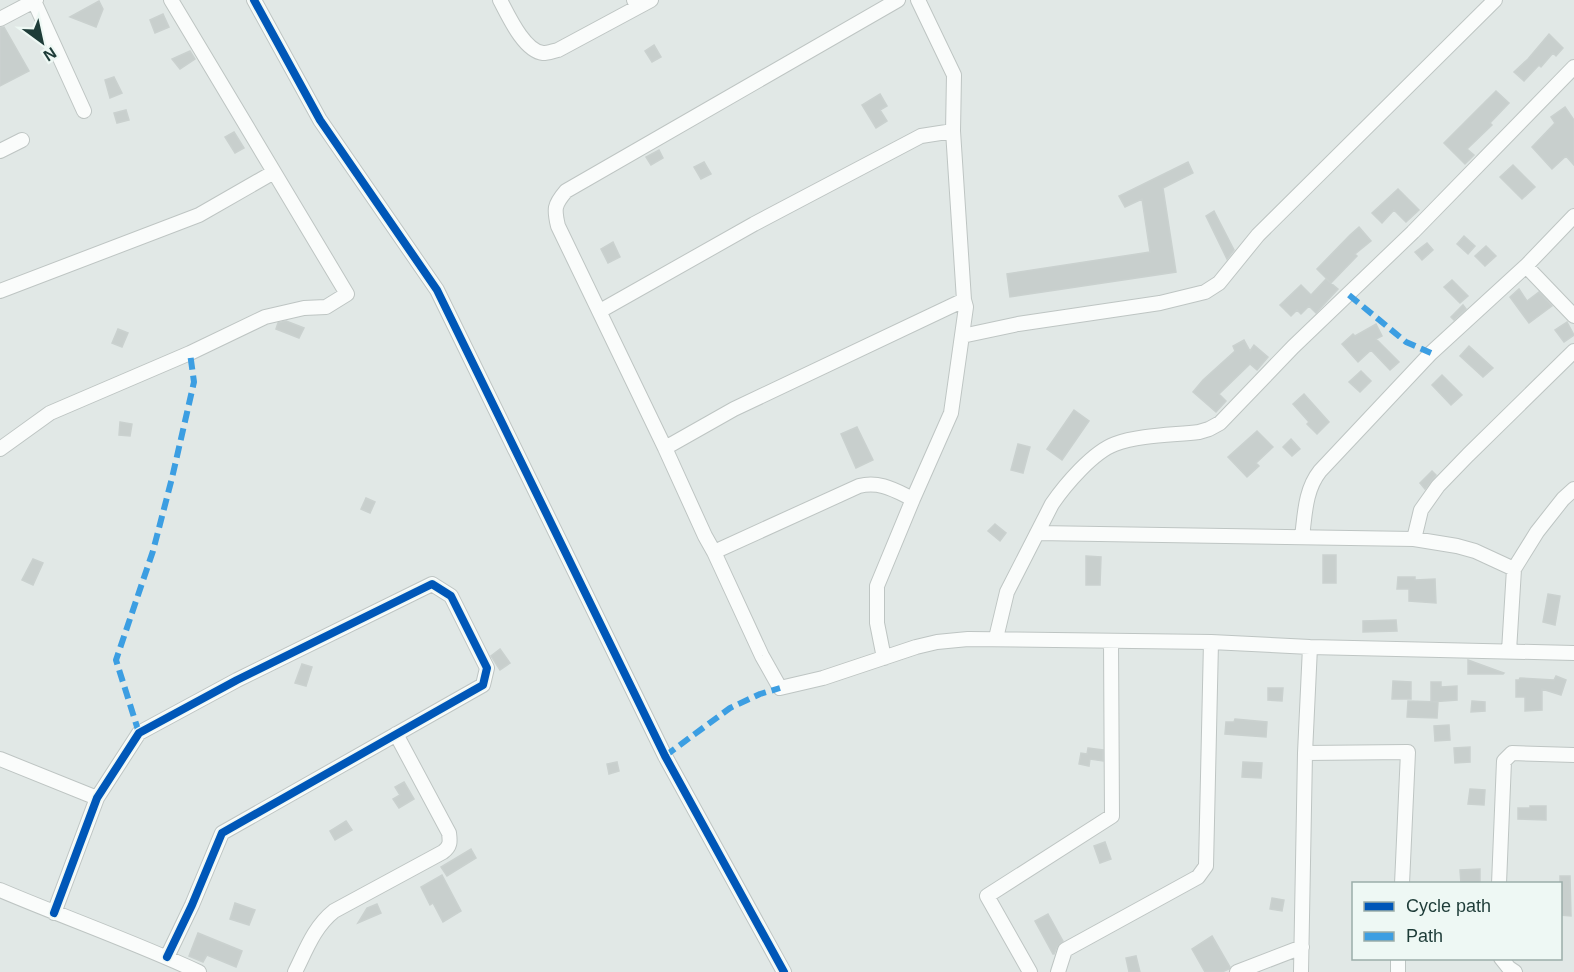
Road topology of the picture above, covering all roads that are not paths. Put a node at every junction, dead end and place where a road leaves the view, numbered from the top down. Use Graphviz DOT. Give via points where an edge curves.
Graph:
graph roads {
  1 [pos="171,0"];
  2 [pos="254,0"];
  3 [pos="500,0"];
  4 [pos="651,0"];
  5 [pos="897,0"];
  6 [pos="918,0"];
  7 [pos="1495,0"];
  8 [pos="35,1"];
  9 [pos="636,4"];
  10 [pos="0,19"];
  11 [pos="1574,67"];
  12 [pos="84,111"];
  13 [pos="953,131"];
  14 [pos="22,140"];
  15 [pos="0,151"];
  16 [pos="274,172"];
  17 [pos="1574,216"];
  18 [pos="1526,266"];
  19 [pos="0,291"];
  20 [pos="964,300"];
  21 [pos="600,311"];
  22 [pos="1574,316"];
  23 [pos="962,336"];
  24 [pos="1574,351"];
  25 [pos="0,448"];
  26 [pos="665,448"];
  27 [pos="1574,489"];
  28 [pos="913,499"];
  29 [pos="1037,533"];
  30 [pos="1302,537"];
  31 [pos="1414,539"];
  32 [pos="714,552"];
  33 [pos="1514,569"];
  34 [pos="996,638"];
  35 [pos="1111,640"];
  36 [pos="1211,642"];
  37 [pos="1310,647"];
  38 [pos="1509,651"];
  39 [pos="1574,653"];
  40 [pos="884,658"];
  41 [pos="396,734"];
  42 [pos="1305,753"];
  43 [pos="1574,755"];
  44 [pos="0,759"];
  45 [pos="97,798"];
  46 [pos="1402,882"];
  47 [pos="1499,882"];
  48 [pos="0,890"];
  49 [pos="54,913"];
  50 [pos="1302,947"];
  51 [pos="167,957"];
  52 [pos="1503,960"];
  53 [pos="199,972"];
  54 [pos="295,972"];
  55 [pos="784,972"];
  56 [pos="1030,972"];
  57 [pos="1058,972"];
  58 [pos="1237,972"];
  59 [pos="1301,972"];
  60 [pos="1515,972"];
  1 -- 16 [label="street"];
  2 -- 55 [label="street" via="320,120 437,290 665,756"];
  3 -- 9 [label="street" via="523,39 544,53 558,50"];
  4 -- 9 [label="street"];
  5 -- 21 [label="street" via="566,190 556,206 558,226"];
  6 -- 13 [label="street" via="954,75"];
  7 -- 23 [label="street" via="1258,235 1219,283 1205,292"];
  8 -- 10 [label="street"];
  8 -- 12 [label="street"];
  11 -- 29 [label="street" via="1220,423 1199,432 1128,440 1102,450 1060,492"];
  13 -- 20 [label="street"];
  13 -- 21 [label="street" via="921,136"];
  14 -- 15 [label="street"];
  16 -- 19 [label="street" via="200,215"];
  16 -- 25 [label="street" via="347,294 326,307 265,317 50,413"];
  17 -- 18 [label="street"];
  18 -- 22 [label="street"];
  18 -- 30 [label="street" via="1431,353 1320,471 1308,492"];
  20 -- 23 [label="street"];
  20 -- 26 [label="street" via="734,409"];
  21 -- 26 [label="street"];
  23 -- 28 [label="street" via="951,413"];
  24 -- 31 [label="street" via="1438,486 1422,510"];
  26 -- 32 [label="street"];
  27 -- 33 [label="street" via="1537,532"];
  28 -- 32 [label="street" via="869,483"];
  28 -- 40 [label="street" via="877,586 877,622"];
  29 -- 30 [label="street"];
  29 -- 34 [label="street" via="1007,592"];
  30 -- 31 [label="street"];
  31 -- 33 [label="street" via="1475,551"];
  32 -- 40 [label="street" via="780,688"];
  33 -- 38 [label="street"];
  34 -- 35 [label="street"];
  34 -- 40 [label="street" via="937,642"];
  35 -- 36 [label="street"];
  35 -- 56 [label="street" via="1112,816 987,896"];
  36 -- 37 [label="street"];
  36 -- 57 [label="street" via="1206,866 1198,878 1065,950"];
  37 -- 38 [label="street"];
  37 -- 42 [label="street"];
  38 -- 39 [label="street"];
  41 -- 45 [label="street" via="483,685 487,668 451,596 432,584 139,733"];
  41 -- 51 [label="street" via="222,833"];
  41 -- 54 [label="street" via="448,833 449,846 326,917"];
  42 -- 46 [label="street" via="1408,752"];
  42 -- 50 [label="street"];
  43 -- 47 [label="street" via="1512,753 1504,761"];
  44 -- 45 [label="street"];
  45 -- 49 [label="street"];
  48 -- 49 [label="street"];
  49 -- 51 [label="street"];
  50 -- 58 [label="street"];
  50 -- 59 [label="street"];
  51 -- 53 [label="street"];
  52 -- 60 [label="street"];
}
